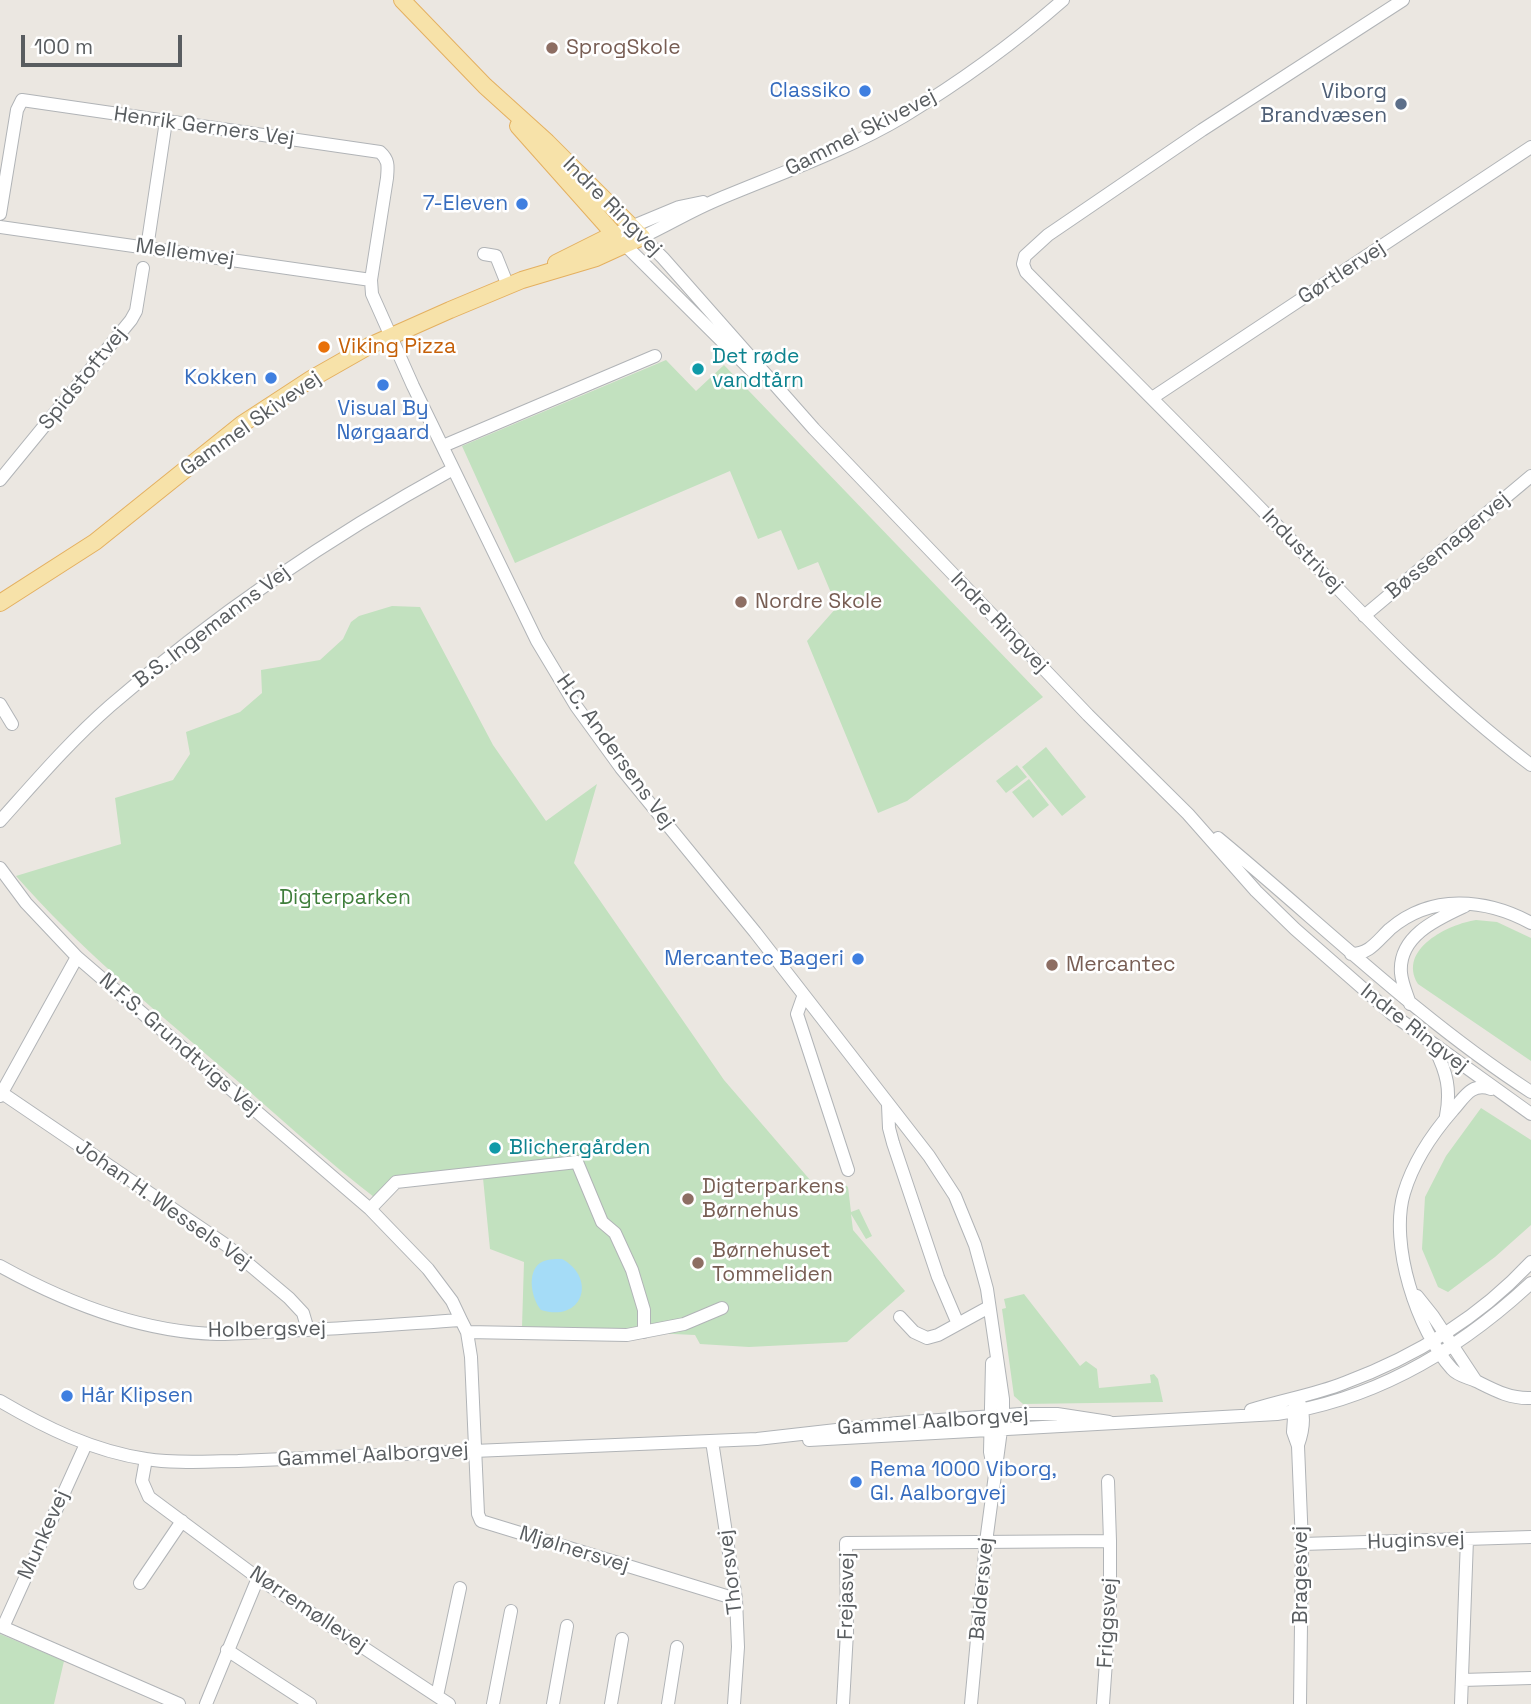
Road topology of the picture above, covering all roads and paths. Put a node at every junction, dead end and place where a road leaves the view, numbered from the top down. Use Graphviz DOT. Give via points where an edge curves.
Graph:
graph roads {
  1 [pos="402,0"];
  2 [pos="1063,0"];
  3 [pos="1403,0"];
  4 [pos="485,86"];
  5 [pos="166,121"];
  6 [pos="1531,147"];
  7 [pos="0,215"];
  8 [pos="0,227"];
  9 [pos="636,232"];
  10 [pos="619,239"];
  11 [pos="147,248"];
  12 [pos="484,254"];
  13 [pos="143,268"];
  14 [pos="371,279"];
  15 [pos="515,283"];
  16 [pos="391,337"];
  17 [pos="655,356"];
  18 [pos="1152,398"];
  19 [pos="814,429"];
  20 [pos="443,446"];
  21 [pos="453,468"];
  22 [pos="1531,476"];
  23 [pos="0,480"];
  24 [pos="0,603"];
  25 [pos="1364,616"];
  26 [pos="0,704"];
  27 [pos="12,724"];
  28 [pos="1531,765"];
  29 [pos="1188,814"];
  30 [pos="0,821"];
  31 [pos="0,868"];
  32 [pos="1466,905"];
  33 [pos="1531,923"];
  34 [pos="1351,954"];
  35 [pos="77,957"];
  36 [pos="803,997"];
  37 [pos="1410,1005"];
  38 [pos="1434,1046"];
  39 [pos="1494,1090"];
  40 [pos="1531,1092"];
  41 [pos="1,1094"];
  42 [pos="888,1105"];
  43 [pos="1531,1114"];
  44 [pos="1445,1119"];
  45 [pos="848,1170"];
  46 [pos="370,1209"];
  47 [pos="1531,1262"];
  48 [pos="0,1266"];
  49 [pos="1531,1283"];
  50 [pos="1412,1290"];
  51 [pos="989,1307"];
  52 [pos="722,1308"];
  53 [pos="900,1317"];
  54 [pos="958,1324"];
  55 [pos="464,1326"];
  56 [pos="309,1330"];
  57 [pos="644,1332"];
  58 [pos="1445,1333"];
  59 [pos="1432,1340"];
  60 [pos="1453,1346"];
  61 [pos="1440,1354"];
  62 [pos="1476,1381"];
  63 [pos="1297,1396"];
  64 [pos="1531,1398"];
  65 [pos="0,1401"];
  66 [pos="1298,1410"];
  67 [pos="1237,1414"];
  68 [pos="997,1416"];
  69 [pos="1109,1422"];
  70 [pos="996,1430"];
  71 [pos="757,1438"];
  72 [pos="712,1441"];
  73 [pos="86,1444"];
  74 [pos="476,1451"];
  75 [pos="146,1459"];
  76 [pos="1108,1481"];
  77 [pos="182,1521"];
  78 [pos="1531,1537"];
  79 [pos="1467,1539"];
  80 [pos="1111,1541"];
  81 [pos="986,1542"];
  82 [pos="1302,1544"];
  83 [pos="258,1577"];
  84 [pos="140,1583"];
  85 [pos="460,1588"];
  86 [pos="736,1599"];
  87 [pos="511,1611"];
  88 [pos="1,1626"];
  89 [pos="567,1626"];
  90 [pos="622,1639"];
  91 [pos="677,1647"];
  92 [pos="227,1650"];
  93 [pos="1531,1678"];
  94 [pos="1462,1680"];
  95 [pos="437,1696"];
  96 [pos="179,1704"];
  97 [pos="206,1704"];
  98 [pos="310,1704"];
  99 [pos="449,1704"];
  100 [pos="493,1704"];
  101 [pos="553,1704"];
  102 [pos="611,1704"];
  103 [pos="668,1704"];
  104 [pos="734,1704"];
  105 [pos="843,1704"];
  106 [pos="971,1704"];
  107 [pos="1103,1704"];
  108 [pos="1300,1704"];
  109 [pos="1461,1704"];
  1 -- 4 [label="main road, Indre Ringvej"];
  2 -- 9 [label="street, Gammel Skivevej" via="962,79 902,117 717,200 679,206"];
  3 -- 18 [label="street, Industrivej" via="1048,235 1025,256 1026,272"];
  4 -- 9 [label="main road, Indre Ringvej"];
  4 -- 10 [label="main road, Indre Ringvej"];
  5 -- 7 [label="street, Henrik Gerners Vej" via="22,100"];
  5 -- 11 [label="street"];
  5 -- 14 [label="street, Henrik Gerners Vej" via="380,152 388,165"];
  6 -- 18 [label="street, Gørtlervej"];
  8 -- 11 [label="street, Mellemvej"];
  9 -- 10 [label="main road, Gammel Skivevej"];
  9 -- 19 [label="street, Indre Ringvej"];
  10 -- 15 [label="main road, Gammel Skivevej"];
  10 -- 19 [label="street, Indre Ringvej"];
  11 -- 14 [label="street, Mellemvej"];
  12 -- 15 [label="street" via="496,257"];
  13 -- 23 [label="street, Spidstoftvej" via="131,320"];
  14 -- 16 [label="street, H.C. Andersens Vej" via="375,302"];
  15 -- 16 [label="main road, Gammel Skivevej"];
  16 -- 20 [label="street, H.C. Andersens Vej"];
  16 -- 24 [label="main road, Gammel Skivevej" via="277,400 95,542"];
  17 -- 20 [label="street"];
  18 -- 25 [label="street, Industrivej"];
  19 -- 29 [label="street, Indre Ringvej"];
  20 -- 21 [label="street, H.C. Andersens Vej"];
  21 -- 30 [label="street, B.S. Ingemanns Vej" via="297,562 201,632 108,708"];
  21 -- 36 [label="street, H.C. Andersens Vej" via="537,641 576,706"];
  22 -- 25 [label="street, Bøssemagervej"];
  25 -- 28 [label="street, Industrivej" via="1428,678"];
  26 -- 27 [label="street"];
  29 -- 34 [label="street, Indre Ringvej"];
  29 -- 38 [label="street, Indre Ringvej" via="1295,929"];
  31 -- 35 [label="street, N.F.S. Grundtvigs Vej" via="26,904"];
  32 -- 33 [label="street" via="1496,908"];
  32 -- 34 [label="street" via="1439,904 1414,912 1366,952"];
  32 -- 37 [label="street" via="1420,931 1405,949 1400,970"];
  34 -- 37 [label="street, Indre Ringvej"];
  35 -- 41 [label="street"];
  35 -- 46 [label="street, N.F.S. Grundtvigs Vej"];
  36 -- 42 [label="street, H.C. Andersens Vej"];
  36 -- 45 [label="street" via="797,1014"];
  37 -- 40 [label="street, Indre Ringvej"];
  38 -- 39 [label="street, Indre Ringvej"];
  38 -- 44 [label="street" via="1448,1080"];
  39 -- 43 [label="street, Indre Ringvej"];
  39 -- 44 [label="street" via="1472,1088"];
  41 -- 56 [label="street, Johan H. Wessels Vej" via="226,1245 289,1298 303,1313"];
  42 -- 51 [label="street, H.C. Andersens Vej" via="955,1196 975,1245"];
  42 -- 54 [label="street" via="889,1128"];
  44 -- 50 [label="street" via="1415,1165 1399,1218 1400,1248"];
  46 -- 55 [label="street, N.F.S. Grundtvigs Vej" via="428,1269"];
  46 -- 57 [label="street" via="396,1182 577,1162 602,1222 615,1233 632,1270"];
  47 -- 58 [label="street, Gammel Aalborgvej" via="1499,1294"];
  48 -- 56 [label="street, Holbergsvej" via="41,1289 100,1312 160,1326 215,1334"];
  49 -- 60 [label="street, Gammel Aalborgvej"];
  50 -- 58 [label="street"];
  50 -- 59 [label="street" via="1420,1321"];
  51 -- 54 [label="street"];
  51 -- 68 [label="street, H.C. Andersens Vej" via="1002,1389"];
  52 -- 57 [label="street" via="684,1324"];
  53 -- 54 [label="street" via="927,1338"];
  55 -- 56 [label="street, Holbergsvej"];
  55 -- 57 [label="street" via="627,1335"];
  55 -- 74 [label="street, N.F.S. Grundtvigs Vej" via="471,1357"];
  58 -- 59 [label="street, Gammel Aalborgvej"];
  58 -- 60 [label="street"];
  59 -- 61 [label="street"];
  59 -- 63 [label="street, Gammel Aalborgvej" via="1383,1367"];
  60 -- 61 [label="street, Gammel Aalborgvej"];
  60 -- 62 [label="street"];
  61 -- 62 [label="street" via="1458,1374"];
  61 -- 66 [label="street, Gammel Aalborgvej" via="1347,1398"];
  62 -- 64 [label="street" via="1502,1394"];
  63 -- 66 [label="street, Bragesvej"];
  63 -- 67 [label="street, Gammel Aalborgvej"];
  65 -- 73 [label="street, Gammel Aalborgvej" via="44,1427"];
  66 -- 67 [label="street, Gammel Aalborgvej"];
  66 -- 82 [label="street, Bragesvej" via="1293,1432 1298,1446"];
  67 -- 69 [label="street, Gammel Aalborgvej"];
  68 -- 69 [label="street, Gammel Aalborgvej" via="1057,1414"];
  68 -- 70 [label="street, H.C. Andersens Vej"];
  68 -- 71 [label="street, Gammel Aalborgvej"];
  69 -- 70 [label="street, Gammel Aalborgvej"];
  70 -- 71 [label="street, Gammel Aalborgvej"];
  70 -- 81 [label="street, Baldersvej"];
  71 -- 72 [label="street, Gammel Aalborgvej"];
  72 -- 74 [label="street, Gammel Aalborgvej"];
  72 -- 86 [label="street, Thorsvej"];
  73 -- 75 [label="street, Gammel Aalborgvej"];
  73 -- 88 [label="street, Munkevej"];
  74 -- 75 [label="street, Gammel Aalborgvej" via="238,1461"];
  74 -- 86 [label="street, Mjølnersvej" via="478,1514 485,1524"];
  75 -- 77 [label="street, Nørremøllevej" via="142,1481 149,1497"];
  76 -- 80 [label="street, Friggsvej"];
  77 -- 83 [label="street, Nørremøllevej"];
  77 -- 84 [label="street"];
  78 -- 79 [label="street, Huginsvej"];
  79 -- 82 [label="street, Huginsvej"];
  79 -- 94 [label="street"];
  80 -- 81 [label="street"];
  80 -- 107 [label="street, Friggsvej"];
  81 -- 105 [label="street, Frejasvej" via="846,1543"];
  81 -- 106 [label="street, Baldersvej"];
  82 -- 108 [label="street, Bragesvej"];
  83 -- 92 [label="street"];
  83 -- 95 [label="street, Nørremøllevej"];
  85 -- 95 [label="street"];
  86 -- 104 [label="street, Thorsvej"];
  87 -- 100 [label="street"];
  88 -- 96 [label="street"];
  89 -- 101 [label="street"];
  90 -- 102 [label="street"];
  91 -- 103 [label="street"];
  92 -- 97 [label="street"];
  92 -- 98 [label="street"];
  93 -- 94 [label="street"];
  94 -- 109 [label="street"];
  95 -- 99 [label="street, Nørremøllevej"];
}
